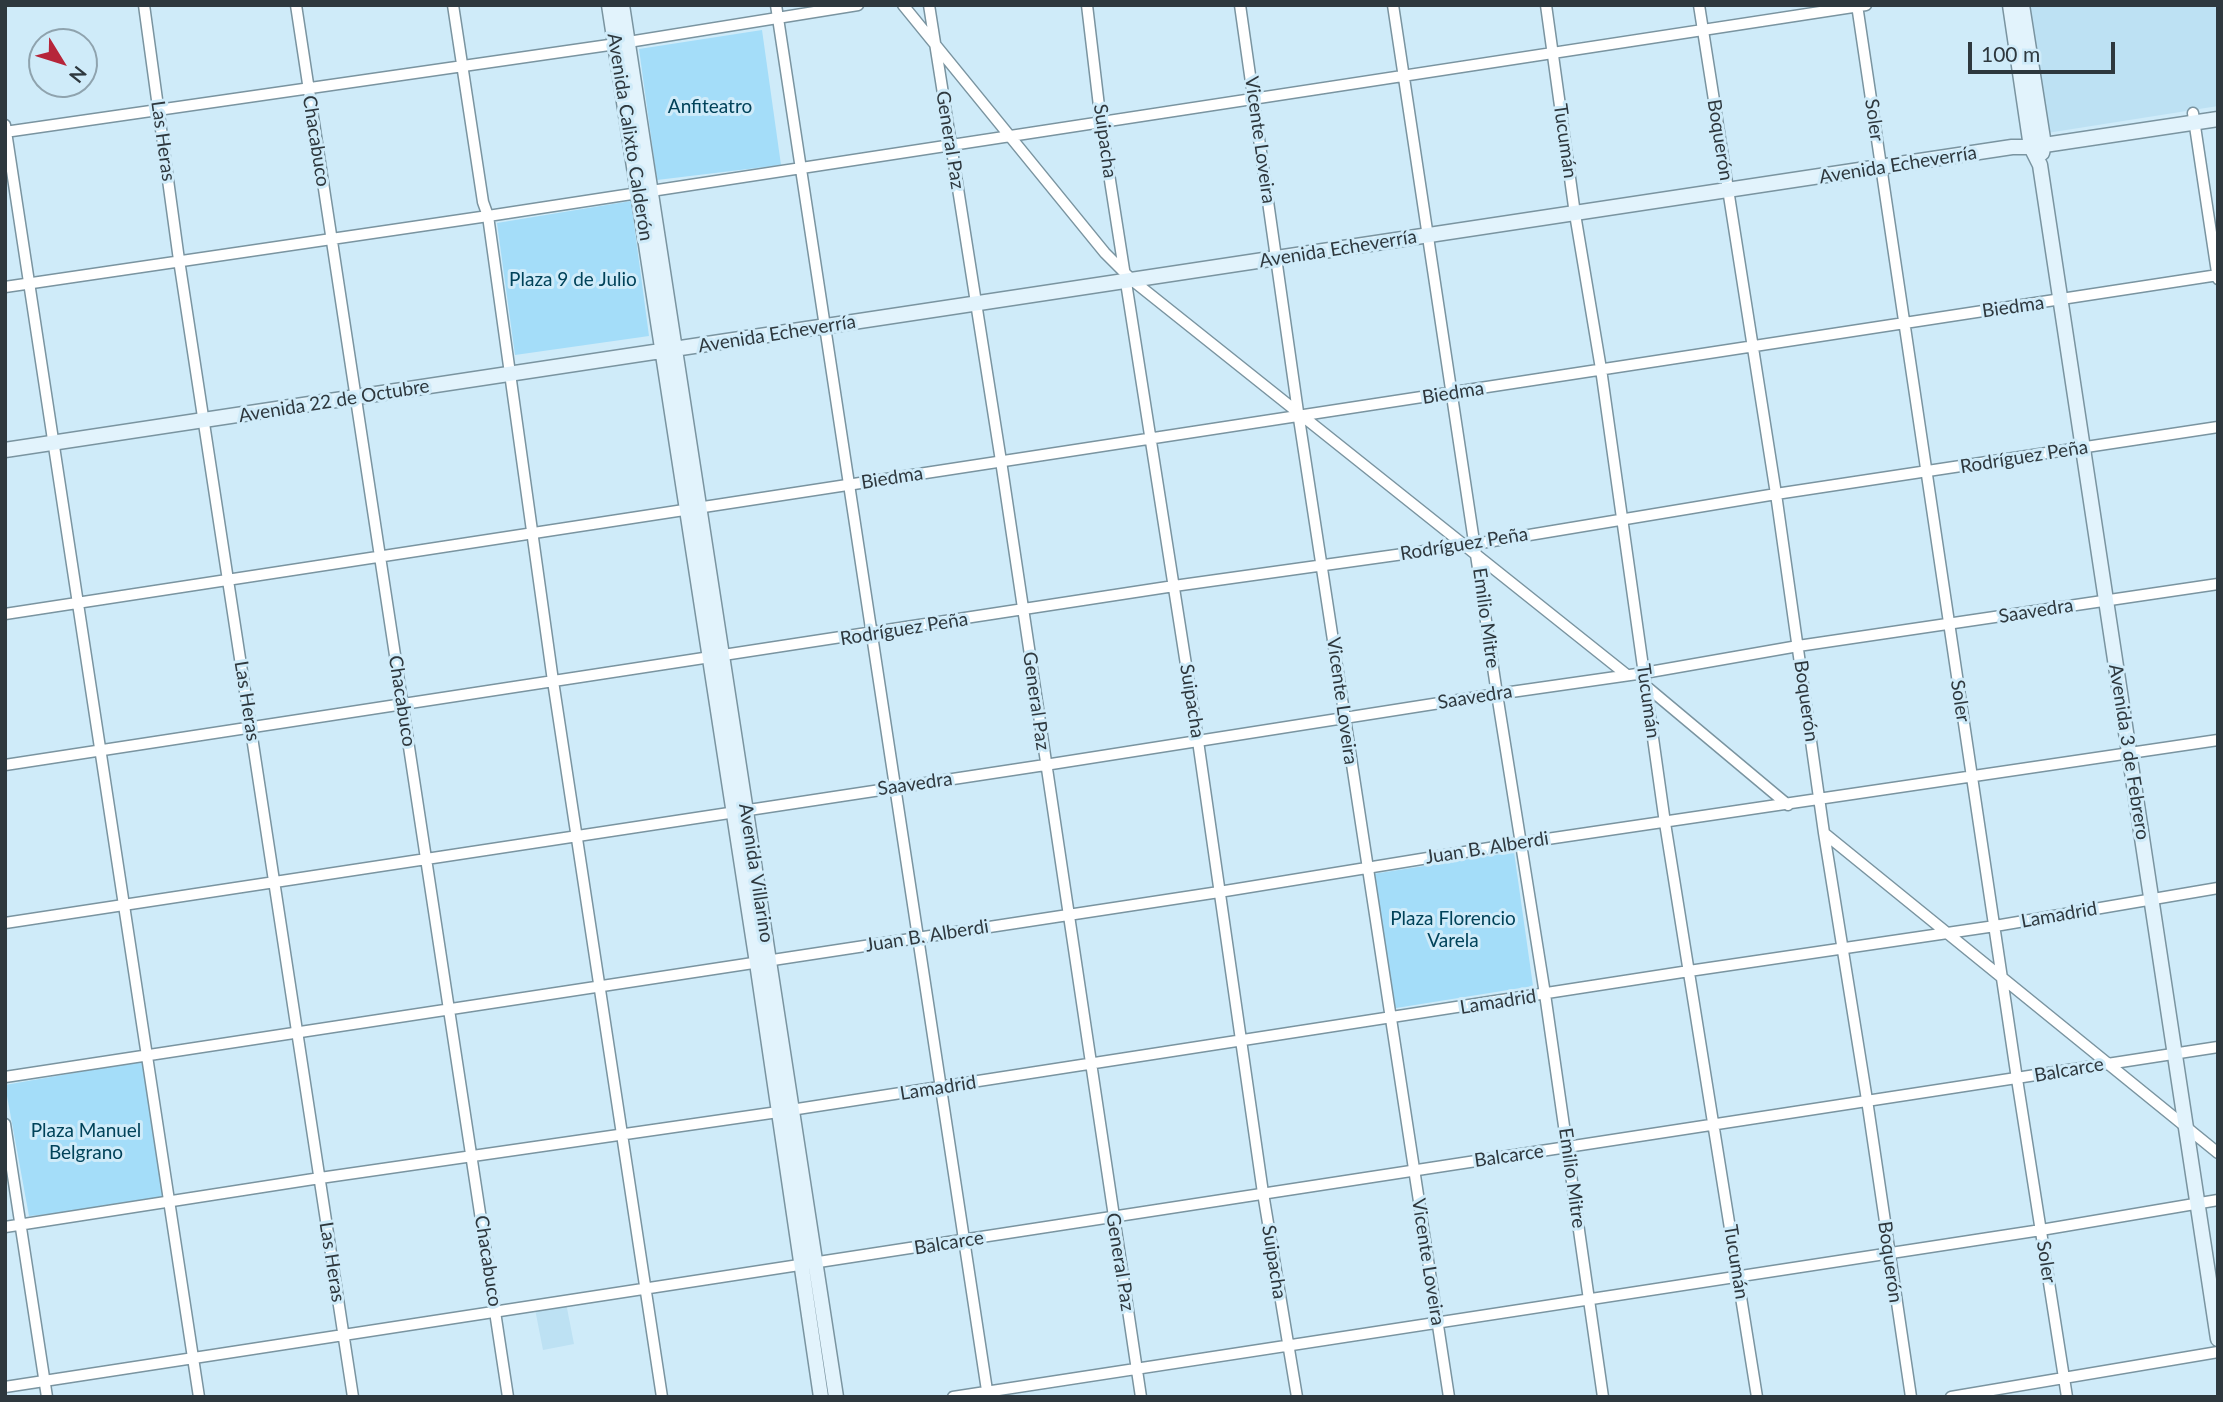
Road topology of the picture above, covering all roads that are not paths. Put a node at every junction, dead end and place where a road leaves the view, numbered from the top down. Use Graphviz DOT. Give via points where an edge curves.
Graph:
graph roads {
  1 [pos="144,5"];
  2 [pos="296,5"];
  3 [pos="453,5"];
  4 [pos="609,5"];
  5 [pos="622,5"];
  6 [pos="858,5"];
  7 [pos="903,5"];
  8 [pos="929,5"];
  9 [pos="1087,5"];
  10 [pos="1240,5"];
  11 [pos="1393,5"];
  12 [pos="1546,5"];
  13 [pos="1699,5"];
  14 [pos="2010,5"];
  15 [pos="2022,5"];
  16 [pos="1860,6"];
  17 [pos="777,11"];
  18 [pos="1702,29"];
  19 [pos="622,43"];
  20 [pos="935,44"];
  21 [pos="1551,52"];
  22 [pos="461,66"];
  23 [pos="1402,75"];
  24 [pos="308,89"];
  25 [pos="1254,99"];
  26 [pos="158,109"];
  27 [pos="2218,110"];
  28 [pos="2193,118"];
  29 [pos="2218,119"];
  30 [pos="1101,123"];
  31 [pos="6,129"];
  32 [pos="1011,137"];
  33 [pos="2037,142"];
  34 [pos="951,146"];
  35 [pos="1881,168"];
  36 [pos="801,169"];
  37 [pos="643,191"];
  38 [pos="1728,191"];
  39 [pos="1576,214"];
  40 [pos="488,216"];
  41 [pos="1427,236"];
  42 [pos="331,239"];
  43 [pos="1277,259"];
  44 [pos="179,260"];
  45 [pos="2218,277"];
  46 [pos="1127,278"];
  47 [pos="29,283"];
  48 [pos="5,287"];
  49 [pos="2060,301"];
  50 [pos="977,304"];
  51 [pos="1904,323"];
  52 [pos="824,326"];
  53 [pos="1752,347"];
  54 [pos="668,351"];
  55 [pos="1601,369"];
  56 [pos="508,375"];
  57 [pos="1451,393"];
  58 [pos="355,397"];
  59 [pos="1300,415"];
  60 [pos="204,421"];
  61 [pos="2218,427"];
  62 [pos="1150,439"];
  63 [pos="54,444"];
  64 [pos="2082,448"];
  65 [pos="5,450"];
  66 [pos="1001,461"];
  67 [pos="1926,472"];
  68 [pos="849,484"];
  69 [pos="1776,494"];
  70 [pos="693,509"];
  71 [pos="1623,518"];
  72 [pos="531,534"];
  73 [pos="1472,548"];
  74 [pos="380,556"];
  75 [pos="1322,565"];
  76 [pos="228,579"];
  77 [pos="2218,584"];
  78 [pos="1174,586"];
  79 [pos="2105,600"];
  80 [pos="78,602"];
  81 [pos="1023,610"];
  82 [pos="5,614"];
  83 [pos="1949,624"];
  84 [pos="872,634"];
  85 [pos="1798,646"];
  86 [pos="717,658"];
  87 [pos="1644,673"];
  88 [pos="1627,675"];
  89 [pos="553,681"];
  90 [pos="1647,687"];
  91 [pos="1496,694"];
  92 [pos="403,705"];
  93 [pos="1345,717"];
  94 [pos="251,728"];
  95 [pos="2218,740"];
  96 [pos="1198,741"];
  97 [pos="101,750"];
  98 [pos="2129,753"];
  99 [pos="5,765"];
  100 [pos="1045,765"];
  101 [pos="1972,776"];
  102 [pos="895,787"];
  103 [pos="1820,799"];
  104 [pos="1788,805"];
  105 [pos="739,810"];
  106 [pos="1665,823"];
  107 [pos="1824,833"];
  108 [pos="576,836"];
  109 [pos="1520,843"];
  110 [pos="426,859"];
  111 [pos="1367,867"];
  112 [pos="274,881"];
  113 [pos="2218,888"];
  114 [pos="1219,892"];
  115 [pos="2151,898"];
  116 [pos="124,904"];
  117 [pos="1068,914"];
  118 [pos="5,923"];
  119 [pos="1995,926"];
  120 [pos="1947,932"];
  121 [pos="916,938"];
  122 [pos="1843,948"];
  123 [pos="763,962"];
  124 [pos="1689,971"];
  125 [pos="2003,977"];
  126 [pos="599,987"];
  127 [pos="1545,994"];
  128 [pos="450,1009"];
  129 [pos="1390,1018"];
  130 [pos="298,1032"];
  131 [pos="1241,1040"];
  132 [pos="2218,1047"];
  133 [pos="2173,1054"];
  134 [pos="147,1056"];
  135 [pos="2109,1062"];
  136 [pos="1090,1064"];
  137 [pos="5,1077"];
  138 [pos="2017,1079"];
  139 [pos="940,1088"];
  140 [pos="1867,1100"];
  141 [pos="785,1111"];
  142 [pos="5,1124"];
  143 [pos="1714,1124"];
  144 [pos="2186,1127"];
  145 [pos="622,1135"];
  146 [pos="1568,1147"];
  147 [pos="2218,1153"];
  148 [pos="472,1157"];
  149 [pos="1414,1169"];
  150 [pos="320,1178"];
  151 [pos="1263,1193"];
  152 [pos="2218,1200"];
  153 [pos="169,1201"];
  154 [pos="2198,1203"];
  155 [pos="1113,1216"];
  156 [pos="21,1225"];
  157 [pos="5,1227"];
  158 [pos="2041,1230"];
  159 [pos="963,1241"];
  160 [pos="1889,1254"];
  161 [pos="808,1264"];
  162 [pos="1739,1277"];
  163 [pos="645,1288"];
  164 [pos="1589,1300"];
  165 [pos="495,1311"];
  166 [pos="1437,1322"];
  167 [pos="344,1335"];
  168 [pos="2218,1339"];
  169 [pos="1288,1346"];
  170 [pos="2218,1352"];
  171 [pos="193,1358"];
  172 [pos="1137,1369"];
  173 [pos="2066,1379"];
  174 [pos="45,1381"];
  175 [pos="5,1387"];
  176 [pos="987,1394"];
  177 [pos="47,1397"];
  178 [pos="199,1397"];
  179 [pos="353,1397"];
  180 [pos="508,1397"];
  181 [pos="662,1397"];
  182 [pos="821,1397"];
  183 [pos="836,1397"];
  184 [pos="953,1397"];
  185 [pos="1141,1397"];
  186 [pos="1297,1397"];
  187 [pos="1449,1397"];
  188 [pos="1603,1397"];
  189 [pos="1757,1397"];
  190 [pos="1911,1397"];
  191 [pos="1951,1397"];
  192 [pos="2067,1397"];
  1 -- 26 [label="street, Las Heras"];
  2 -- 24 [label="street, Chacabuco"];
  3 -- 22 [label="street"];
  4 -- 19 [label="main road, Avenida Calixto Calderón"];
  5 -- 19 [label="main road, Avenida Calixto Calderón"];
  6 -- 17 [label="street"];
  7 -- 20 [label="street"];
  8 -- 20 [label="street, General Paz"];
  9 -- 30 [label="street, Suipacha"];
  10 -- 25 [label="street, Vicente Loveira"];
  11 -- 23 [label="street, Emilio Mitre"];
  12 -- 21 [label="street, Tucumán"];
  13 -- 18 [label="street, Boquerón"];
  14 -- 33 [label="main road, Avenida 3 de Febrero"];
  15 -- 33 [label="main road, Avenida 3 de Febrero"];
  16 -- 18 [label="street"];
  16 -- 35 [label="street, Soler"];
  17 -- 19 [label="street"];
  17 -- 36 [label="street"];
  18 -- 21 [label="street"];
  18 -- 38 [label="street, Boquerón"];
  19 -- 22 [label="street"];
  19 -- 37 [label="main road, Avenida Calixto Calderón"];
  20 -- 32 [label="street"];
  20 -- 34 [label="street, General Paz"];
  21 -- 23 [label="street"];
  21 -- 39 [label="street, Tucumán"];
  22 -- 24 [label="street"];
  22 -- 40 [label="street"];
  23 -- 25 [label="street"];
  23 -- 41 [label="street, Emilio Mitre"];
  24 -- 26 [label="street"];
  24 -- 42 [label="street, Chacabuco"];
  25 -- 30 [label="street"];
  25 -- 43 [label="street, Vicente Loveira"];
  26 -- 31 [label="street"];
  26 -- 44 [label="street, Las Heras"];
  27 -- 28 [label="main road, Avenida Echeverría"];
  28 -- 29 [label="main road, Avenida Echeverría"];
  28 -- 33 [label="main road, Avenida Echeverría"];
  28 -- 45 [label="street"];
  30 -- 32 [label="street"];
  30 -- 46 [label="street, Suipacha"];
  31 -- 47 [label="street"];
  32 -- 34 [label="street"];
  32 -- 46 [label="street"];
  33 -- 35 [label="main road, Avenida Echeverría"];
  33 -- 49 [label="main road, Avenida 3 de Febrero"];
  34 -- 36 [label="street"];
  34 -- 50 [label="street, General Paz"];
  35 -- 38 [label="main road, Avenida Echeverría"];
  35 -- 51 [label="street, Soler"];
  36 -- 37 [label="street"];
  36 -- 52 [label="street"];
  37 -- 40 [label="street"];
  37 -- 54 [label="main road, Avenida Calixto Calderón"];
  38 -- 39 [label="main road, Avenida Echeverría"];
  38 -- 53 [label="street, Boquerón"];
  39 -- 41 [label="main road, Avenida Echeverría"];
  39 -- 55 [label="street, Tucumán"];
  40 -- 42 [label="street"];
  40 -- 56 [label="street"];
  41 -- 43 [label="main road, Avenida Echeverría"];
  41 -- 57 [label="street, Emilio Mitre"];
  42 -- 44 [label="street"];
  42 -- 58 [label="street, Chacabuco"];
  43 -- 46 [label="main road, Avenida Echeverría"];
  43 -- 59 [label="street, Vicente Loveira"];
  44 -- 47 [label="street"];
  44 -- 60 [label="street, Las Heras"];
  45 -- 49 [label="street, Biedma"];
  46 -- 50 [label="main road, Avenida Echeverría"];
  46 -- 59 [label="street"];
  46 -- 62 [label="street, Suipacha"];
  47 -- 48 [label="street"];
  47 -- 63 [label="street"];
  49 -- 51 [label="street, Biedma"];
  49 -- 64 [label="main road, Avenida 3 de Febrero"];
  50 -- 52 [label="main road, Avenida Echeverría"];
  50 -- 66 [label="street, General Paz"];
  51 -- 53 [label="street, Biedma"];
  51 -- 67 [label="street, Soler"];
  52 -- 54 [label="main road, Avenida Echeverría"];
  52 -- 68 [label="street"];
  53 -- 55 [label="street, Biedma"];
  53 -- 69 [label="street, Boquerón"];
  54 -- 56 [label="main road, Avenida 22 de Octubre"];
  54 -- 70 [label="main road, Avenida Villarino"];
  55 -- 57 [label="street, Biedma"];
  55 -- 71 [label="street, Tucumán"];
  56 -- 58 [label="main road, Avenida 22 de Octubre"];
  56 -- 72 [label="street"];
  57 -- 59 [label="street, Biedma"];
  57 -- 73 [label="street, Emilio Mitre"];
  58 -- 60 [label="main road, Avenida 22 de Octubre"];
  58 -- 74 [label="street, Chacabuco"];
  59 -- 62 [label="street, Biedma"];
  59 -- 73 [label="street"];
  59 -- 75 [label="street, Vicente Loveira"];
  60 -- 63 [label="main road, Avenida 22 de Octubre"];
  60 -- 76 [label="street, Las Heras"];
  61 -- 64 [label="street, Rodríguez Peña"];
  62 -- 66 [label="street, Biedma"];
  62 -- 78 [label="street, Suipacha"];
  63 -- 65 [label="main road, Avenida 22 de Octubre"];
  63 -- 80 [label="street"];
  64 -- 67 [label="street, Rodríguez Peña"];
  64 -- 79 [label="main road, Avenida 3 de Febrero"];
  66 -- 68 [label="street, Biedma"];
  66 -- 81 [label="street, General Paz"];
  67 -- 69 [label="street, Rodríguez Peña"];
  67 -- 83 [label="street, Soler"];
  68 -- 70 [label="street, Biedma"];
  68 -- 84 [label="street"];
  69 -- 71 [label="street, Rodríguez Peña"];
  69 -- 85 [label="street, Boquerón"];
  70 -- 72 [label="street, Biedma"];
  70 -- 86 [label="main road, Avenida Villarino"];
  71 -- 73 [label="street, Rodríguez Peña"];
  71 -- 87 [label="street, Tucumán"];
  72 -- 74 [label="street, Biedma"];
  72 -- 89 [label="street"];
  73 -- 75 [label="street, Rodríguez Peña"];
  73 -- 88 [label="street"];
  73 -- 91 [label="street, Emilio Mitre"];
  74 -- 76 [label="street, Biedma"];
  74 -- 92 [label="street, Chacabuco"];
  75 -- 78 [label="street, Rodríguez Peña"];
  75 -- 93 [label="street, Vicente Loveira"];
  76 -- 80 [label="street, Biedma"];
  76 -- 94 [label="street, Las Heras"];
  77 -- 79 [label="street, Saavedra"];
  78 -- 81 [label="street, Rodríguez Peña"];
  78 -- 96 [label="street, Suipacha"];
  79 -- 83 [label="street, Saavedra"];
  79 -- 98 [label="main road, Avenida 3 de Febrero"];
  80 -- 82 [label="street, Biedma"];
  80 -- 97 [label="street"];
  81 -- 84 [label="street, Rodríguez Peña"];
  81 -- 100 [label="street, General Paz"];
  83 -- 85 [label="street, Saavedra"];
  83 -- 101 [label="street, Soler"];
  84 -- 86 [label="street, Rodríguez Peña"];
  84 -- 102 [label="street"];
  85 -- 87 [label="street, Saavedra"];
  85 -- 103 [label="street, Boquerón"];
  86 -- 89 [label="street, Rodríguez Peña"];
  86 -- 105 [label="main road, Avenida Villarino"];
  87 -- 88 [label="street, Saavedra"];
  87 -- 90 [label="street, Tucumán"];
  88 -- 91 [label="street, Saavedra"];
  89 -- 92 [label="street, Rodríguez Peña"];
  89 -- 108 [label="street"];
  90 -- 104 [label="street"];
  90 -- 106 [label="street, Tucumán"];
  91 -- 93 [label="street, Saavedra"];
  91 -- 109 [label="street, Emilio Mitre"];
  92 -- 94 [label="street, Rodríguez Peña"];
  92 -- 110 [label="street, Chacabuco"];
  93 -- 96 [label="street, Saavedra"];
  93 -- 111 [label="street, Vicente Loveira"];
  94 -- 97 [label="street, Rodríguez Peña"];
  94 -- 112 [label="street, Las Heras"];
  95 -- 98 [label="street, Juan B. Alberdi"];
  96 -- 100 [label="street, Saavedra"];
  96 -- 114 [label="street, Suipacha"];
  97 -- 99 [label="street, Rodríguez Peña"];
  97 -- 116 [label="street"];
  98 -- 101 [label="street, Juan B. Alberdi"];
  98 -- 115 [label="main road, Avenida 3 de Febrero"];
  100 -- 102 [label="street, Saavedra"];
  100 -- 117 [label="street, General Paz"];
  101 -- 103 [label="street, Juan B. Alberdi"];
  101 -- 119 [label="street, Soler"];
  102 -- 105 [label="street, Saavedra"];
  102 -- 121 [label="street"];
  103 -- 104 [label="street, Juan B. Alberdi"];
  103 -- 107 [label="street, Boquerón"];
  104 -- 106 [label="street, Juan B. Alberdi"];
  105 -- 108 [label="street, Saavedra"];
  105 -- 123 [label="main road, Avenida Villarino"];
  106 -- 109 [label="street, Juan B. Alberdi"];
  106 -- 124 [label="street, Tucumán"];
  107 -- 120 [label="street"];
  107 -- 122 [label="street, Boquerón"];
  108 -- 110 [label="street, Saavedra"];
  108 -- 126 [label="street"];
  109 -- 111 [label="street, Juan B. Alberdi"];
  109 -- 127 [label="street, Emilio Mitre"];
  110 -- 112 [label="street, Saavedra"];
  110 -- 128 [label="street, Chacabuco"];
  111 -- 114 [label="street, Juan B. Alberdi"];
  111 -- 129 [label="street, Vicente Loveira"];
  112 -- 116 [label="street, Saavedra"];
  112 -- 130 [label="street, Las Heras"];
  113 -- 115 [label="street, Lamadrid"];
  114 -- 117 [label="street, Juan B. Alberdi"];
  114 -- 131 [label="street, Suipacha"];
  115 -- 119 [label="street, Lamadrid"];
  115 -- 133 [label="main road, Avenida 3 de Febrero"];
  116 -- 118 [label="street, Saavedra"];
  116 -- 134 [label="street"];
  117 -- 121 [label="street, Juan B. Alberdi"];
  117 -- 136 [label="street, General Paz"];
  119 -- 120 [label="street, Lamadrid"];
  119 -- 125 [label="street, Soler"];
  120 -- 122 [label="street, Lamadrid"];
  120 -- 125 [label="street"];
  121 -- 123 [label="street, Juan B. Alberdi"];
  121 -- 139 [label="street"];
  122 -- 124 [label="street, Lamadrid"];
  122 -- 140 [label="street, Boquerón"];
  123 -- 126 [label="street, Juan B. Alberdi"];
  123 -- 141 [label="main road, Avenida Villarino"];
  124 -- 127 [label="street, Lamadrid"];
  124 -- 143 [label="street, Tucumán"];
  125 -- 135 [label="street"];
  125 -- 138 [label="street, Soler"];
  126 -- 128 [label="street, Juan B. Alberdi"];
  126 -- 145 [label="street"];
  127 -- 129 [label="street, Lamadrid"];
  127 -- 146 [label="street, Emilio Mitre"];
  128 -- 130 [label="street, Juan B. Alberdi"];
  128 -- 148 [label="street, Chacabuco"];
  129 -- 131 [label="street, Lamadrid"];
  129 -- 149 [label="street, Vicente Loveira"];
  130 -- 134 [label="street, Juan B. Alberdi"];
  130 -- 150 [label="street, Las Heras"];
  131 -- 136 [label="street, Lamadrid"];
  131 -- 151 [label="street, Suipacha"];
  132 -- 133 [label="street, Balcarce"];
  133 -- 135 [label="street, Balcarce"];
  133 -- 144 [label="main road, Avenida 3 de Febrero"];
  134 -- 137 [label="street, Juan B. Alberdi"];
  134 -- 153 [label="street"];
  135 -- 138 [label="street, Balcarce"];
  135 -- 144 [label="street"];
  136 -- 139 [label="street, Lamadrid"];
  136 -- 155 [label="street, General Paz"];
  138 -- 140 [label="street, Balcarce"];
  138 -- 158 [label="street, Soler"];
  139 -- 141 [label="street, Lamadrid"];
  139 -- 159 [label="street"];
  140 -- 143 [label="street, Balcarce"];
  140 -- 160 [label="street, Boquerón"];
  141 -- 145 [label="street, Lamadrid"];
  141 -- 161 [label="main road, Avenida Villarino"];
  142 -- 156 [label="street"];
  143 -- 146 [label="street, Balcarce"];
  143 -- 162 [label="street, Tucumán"];
  144 -- 147 [label="street"];
  144 -- 154 [label="main road, Avenida 3 de Febrero"];
  145 -- 148 [label="street, Lamadrid"];
  145 -- 163 [label="street"];
  146 -- 149 [label="street, Balcarce"];
  146 -- 164 [label="street, Emilio Mitre"];
  148 -- 150 [label="street, Lamadrid"];
  148 -- 165 [label="street, Chacabuco"];
  149 -- 151 [label="street, Balcarce"];
  149 -- 166 [label="street, Vicente Loveira"];
  150 -- 153 [label="street, Lamadrid"];
  150 -- 167 [label="street, Las Heras"];
  151 -- 155 [label="street, Balcarce"];
  151 -- 169 [label="street, Suipacha"];
  152 -- 154 [label="street"];
  153 -- 156 [label="street, Lamadrid"];
  153 -- 171 [label="street"];
  154 -- 158 [label="street"];
  154 -- 168 [label="main road, Avenida 3 de Febrero"];
  155 -- 159 [label="street, Balcarce"];
  155 -- 172 [label="street, General Paz"];
  156 -- 157 [label="street, Lamadrid"];
  156 -- 174 [label="street"];
  158 -- 160 [label="street"];
  158 -- 173 [label="street, Soler"];
  159 -- 161 [label="street, Balcarce"];
  159 -- 176 [label="street"];
  160 -- 162 [label="street"];
  160 -- 190 [label="street, Boquerón"];
  161 -- 163 [label="street, Balcarce"];
  161 -- 182 [label="main road, Avenida Villarino"];
  161 -- 183 [label="main road, Avenida Villarino"];
  162 -- 164 [label="street"];
  162 -- 189 [label="street, Tucumán"];
  163 -- 165 [label="street, Balcarce"];
  163 -- 181 [label="street"];
  164 -- 166 [label="street"];
  164 -- 188 [label="street, Emilio Mitre"];
  165 -- 167 [label="street, Balcarce"];
  165 -- 180 [label="street, Chacabuco"];
  166 -- 169 [label="street"];
  166 -- 187 [label="street, Vicente Loveira"];
  167 -- 171 [label="street, Balcarce"];
  167 -- 179 [label="street, Las Heras"];
  169 -- 172 [label="street"];
  169 -- 186 [label="street, Suipacha"];
  170 -- 173 [label="street"];
  171 -- 174 [label="street, Balcarce"];
  171 -- 178 [label="street"];
  172 -- 176 [label="street"];
  172 -- 185 [label="street, General Paz"];
  173 -- 191 [label="street"];
  173 -- 192 [label="street, Soler"];
  174 -- 175 [label="street, Balcarce"];
  174 -- 177 [label="street"];
  176 -- 184 [label="street"];
}
